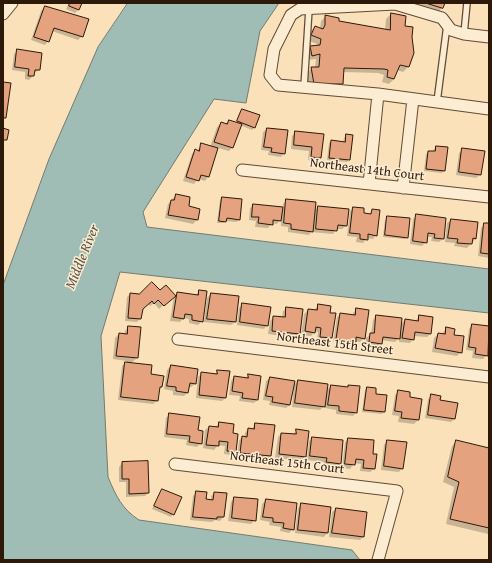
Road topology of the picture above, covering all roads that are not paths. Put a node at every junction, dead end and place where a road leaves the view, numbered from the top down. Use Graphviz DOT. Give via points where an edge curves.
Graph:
graph roads {
  1 [pos="12,3"];
  2 [pos="468,3"];
  3 [pos="309,8"];
  4 [pos="3,14"];
  5 [pos="447,24"];
  6 [pos="464,34"];
  7 [pos="489,37"];
  8 [pos="304,87"];
  9 [pos="378,94"];
  10 [pos="413,99"];
  11 [pos="437,102"];
  12 [pos="489,109"];
  13 [pos="242,170"];
  14 [pos="369,184"];
  15 [pos="403,188"];
  16 [pos="489,197"];
  17 [pos="178,339"];
  18 [pos="489,377"];
  19 [pos="175,464"];
  20 [pos="378,560"];
  1 -- 4 [label="street"];
  2 -- 6 [label="lane"];
  3 -- 5 [label="street" via="395,4 442,18"];
  3 -- 8 [label="lane"];
  3 -- 8 [label="street" via="300,9 291,15 274,49 270,75 278,85"];
  5 -- 6 [label="street" via="451,30"];
  5 -- 11 [label="lane"];
  6 -- 7 [label="street"];
  8 -- 9 [label="street"];
  9 -- 10 [label="street"];
  9 -- 14 [label="street"];
  10 -- 11 [label="street"];
  10 -- 15 [label="street"];
  11 -- 12 [label="street"];
  13 -- 14 [label="street, Northeast 14th Court"];
  14 -- 15 [label="street, Northeast 14th Court"];
  15 -- 16 [label="street, Northeast 14th Court"];
  17 -- 18 [label="street, Northeast 15th Street"];
  19 -- 20 [label="street, Northeast 15th Court" via="397,491"];
}
